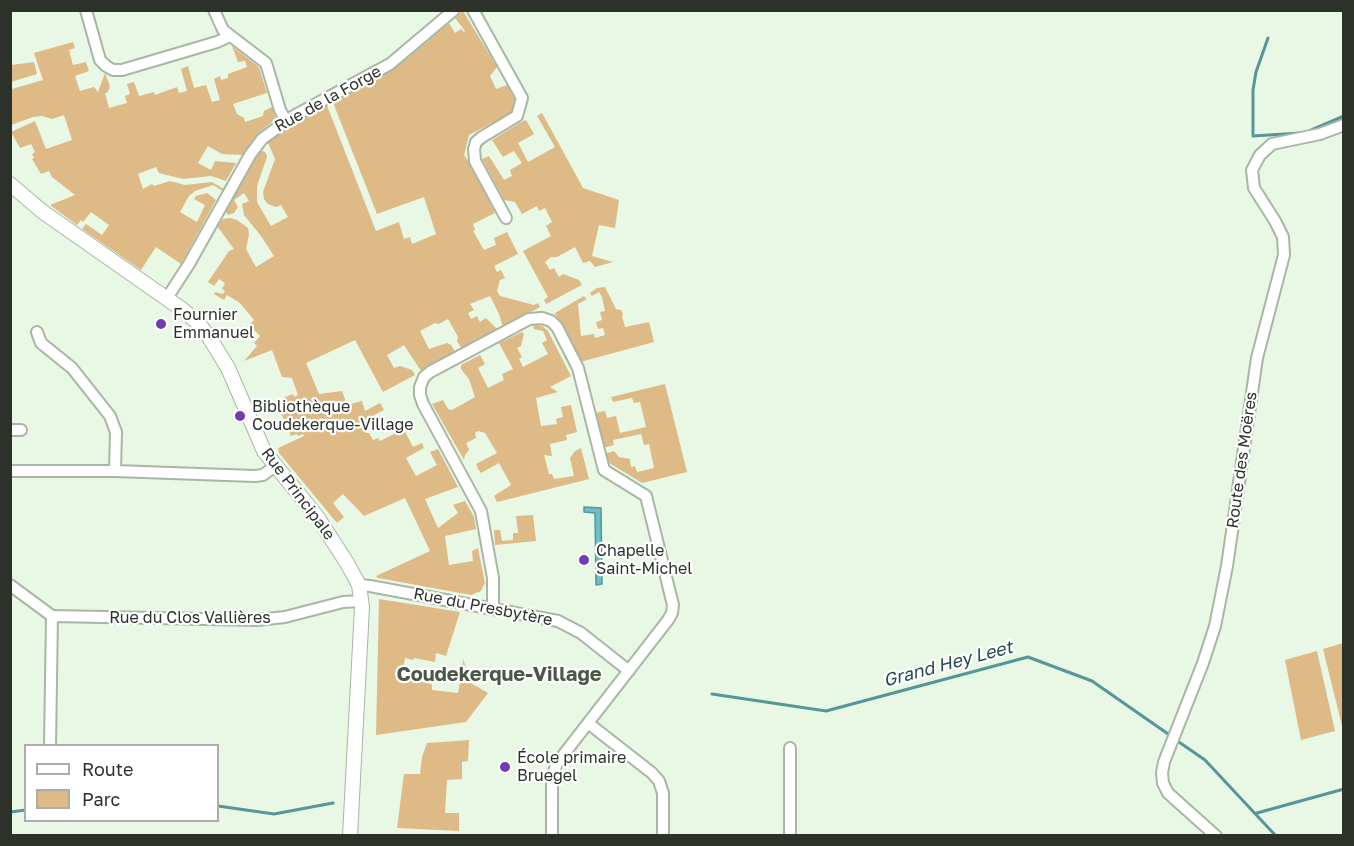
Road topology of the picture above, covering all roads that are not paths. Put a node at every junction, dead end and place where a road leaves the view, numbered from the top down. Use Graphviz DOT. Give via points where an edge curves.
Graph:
graph roads {
  1 [pos="86,10"];
  2 [pos="214,10"];
  3 [pos="454,10"];
  4 [pos="473,10"];
  5 [pos="230,36"];
  6 [pos="286,121"];
  7 [pos="1344,125"];
  8 [pos="10,184"];
  9 [pos="506,218"];
  10 [pos="167,298"];
  11 [pos="37,332"];
  12 [pos="274,465"];
  13 [pos="10,471"];
  14 [pos="115,471"];
  15 [pos="10,585"];
  16 [pos="358,585"];
  17 [pos="362,601"];
  18 [pos="493,609"];
  19 [pos="52,616"];
  20 [pos="629,671"];
  21 [pos="588,723"];
  22 [pos="50,744"];
  23 [pos="790,748"];
  24 [pos="350,836"];
  25 [pos="552,836"];
  26 [pos="663,836"];
  27 [pos="790,836"];
  28 [pos="1216,836"];
  1 -- 5 [label="street" via="100,60 113,70"];
  2 -- 5 [label="street" via="220,27"];
  3 -- 6 [label="street, Rue de la Forge" via="390,64"];
  4 -- 9 [label="street" via="522,98 517,116 482,137 474,149 476,161"];
  5 -- 6 [label="street" via="266,63"];
  6 -- 10 [label="street, Rue de la Forge" via="253,149"];
  7 -- 28 [label="street, Route des Moëres" via="1272,144 1260,154 1252,170 1254,188 1283,237 1284,255 1258,350 1215,626 1162,768 1166,789"];
  8 -- 10 [label="street, Rue Principale" via="69,231"];
  10 -- 12 [label="street, Rue Principale" via="193,318 219,353 260,445"];
  11 -- 14 [label="street" via="41,343 72,368 110,416 116,432"];
  12 -- 14 [label="street" via="263,475 255,476"];
  12 -- 16 [label="street, Rue Principale" via="328,531"];
  13 -- 14 [label="street"];
  15 -- 19 [label="street"];
  16 -- 17 [label="street, Rue Principale"];
  16 -- 18 [label="street, Rue du Presbytère"];
  17 -- 19 [label="street, Rue du Clos Vallières" via="257,620"];
  17 -- 24 [label="street, Rue Principale"];
  18 -- 20 [label="street, Rue du Presbytère" via="569,626"];
  18 -- 20 [label="street" via="493,578 481,511 423,404 420,387 430,372 529,319 542,318 557,327 578,368 602,467 645,496 673,605 668,620"];
  19 -- 22 [label="street"];
  20 -- 21 [label="street"];
  21 -- 25 [label="street" via="553,772"];
  21 -- 26 [label="street" via="659,781 663,793"];
  23 -- 27 [label="street"];
}
